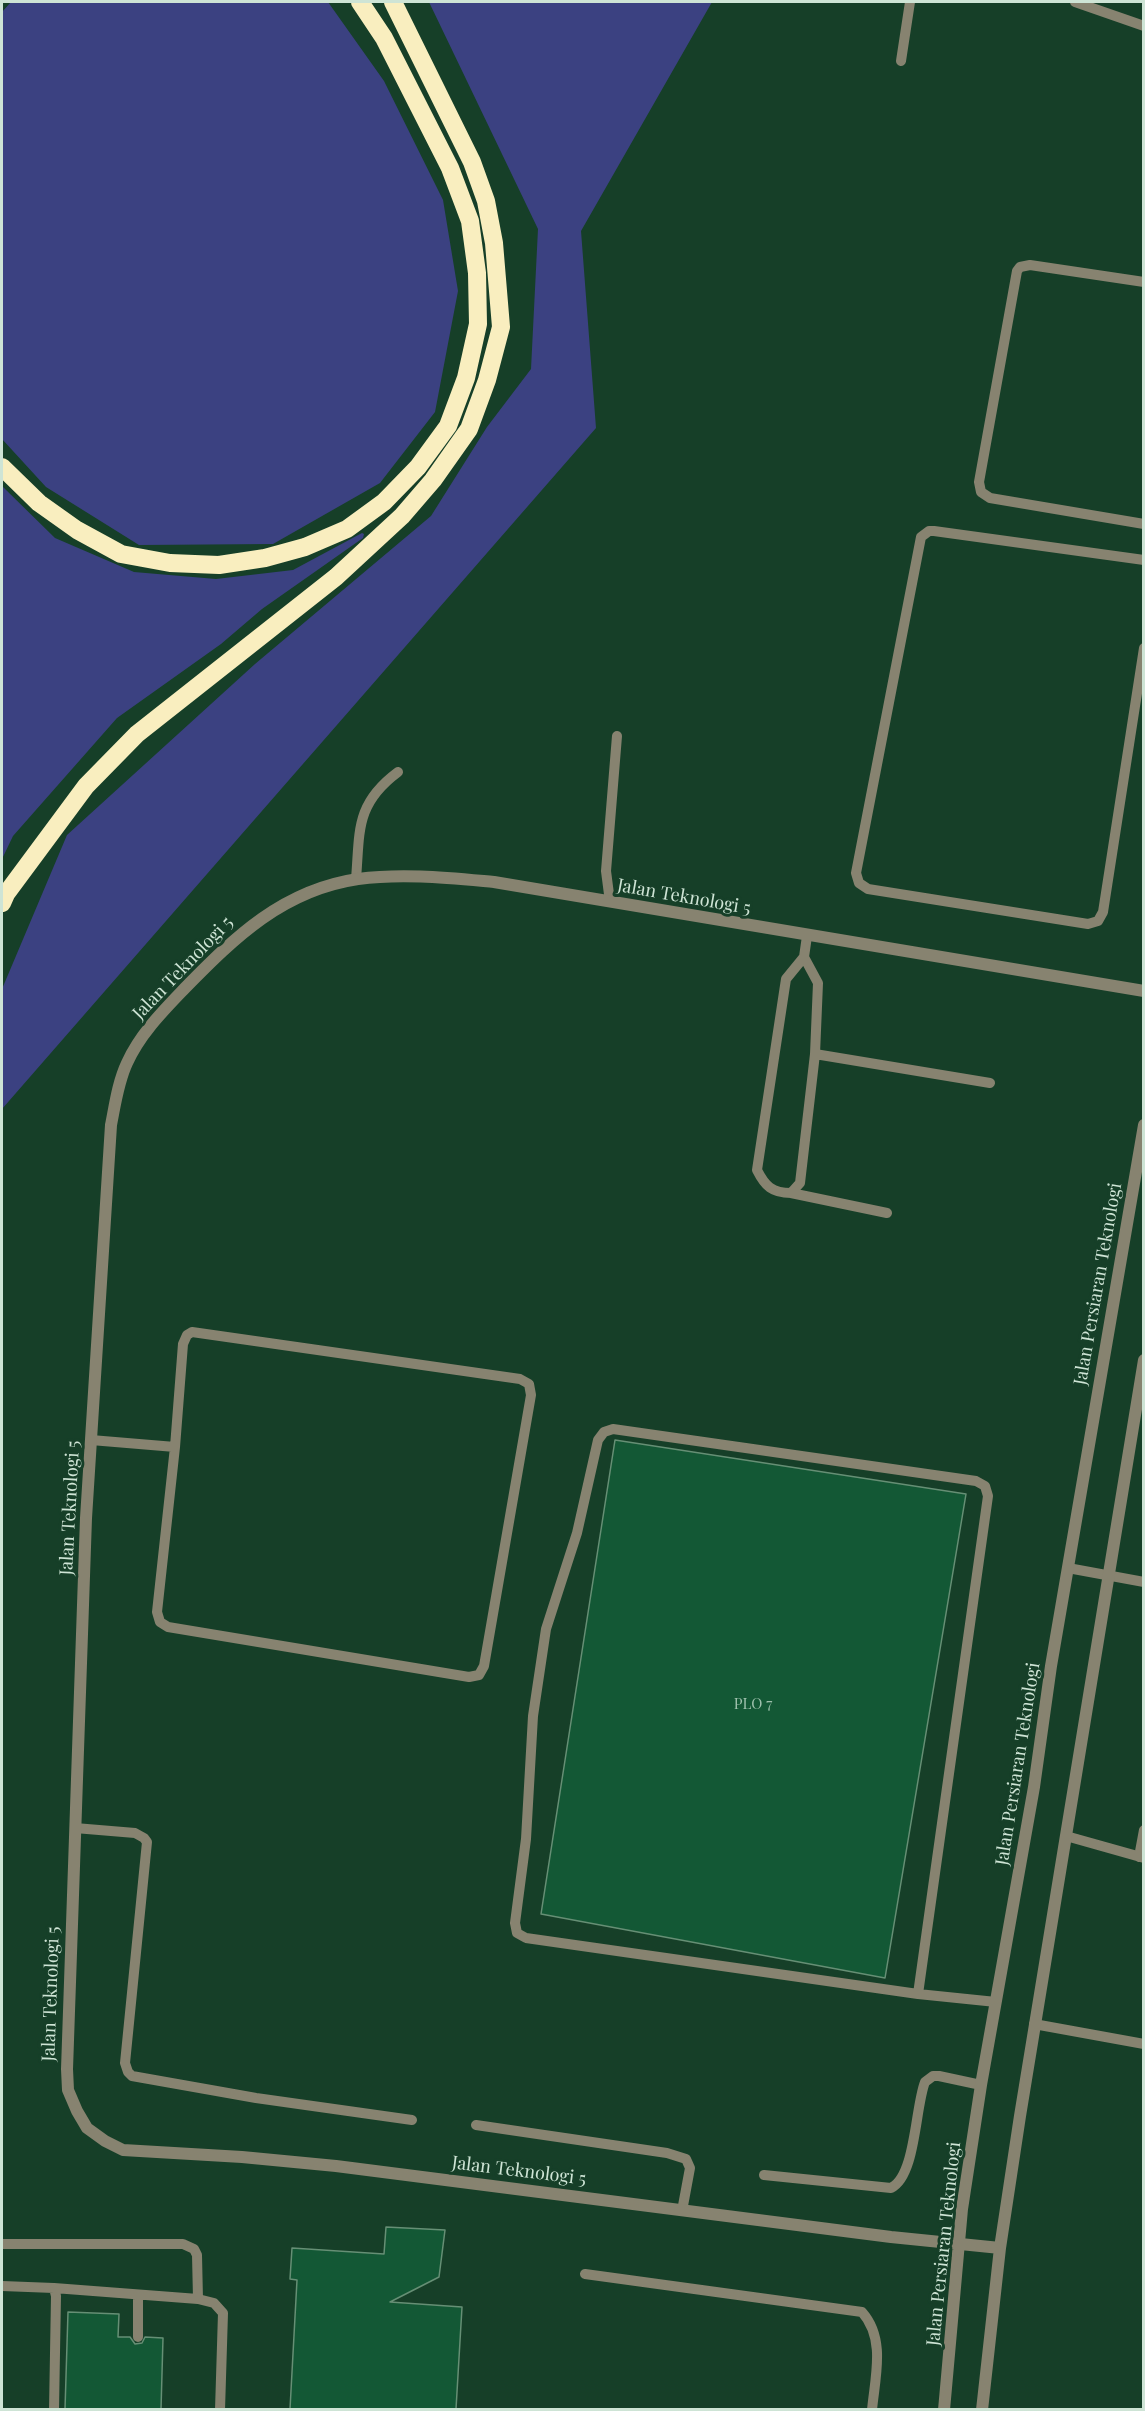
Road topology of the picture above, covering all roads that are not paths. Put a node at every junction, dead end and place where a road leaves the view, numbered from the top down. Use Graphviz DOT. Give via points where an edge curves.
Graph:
graph roads {
  1 [pos="360,2"];
  2 [pos="393,2"];
  3 [pos="910,2"];
  4 [pos="1075,2"];
  5 [pos="1143,26"];
  6 [pos="901,61"];
  7 [pos="1143,282"];
  8 [pos="2,467"];
  9 [pos="1143,524"];
  10 [pos="1143,560"];
  11 [pos="1143,648"];
  12 [pos="617,736"];
  13 [pos="398,772"];
  14 [pos="356,879"];
  15 [pos="610,902"];
  16 [pos="2,903"];
  17 [pos="807,936"];
  18 [pos="804,957"];
  19 [pos="1143,992"];
  20 [pos="815,1054"];
  21 [pos="990,1083"];
  22 [pos="1143,1125"];
  23 [pos="791,1192"];
  24 [pos="887,1213"];
  25 [pos="1143,1360"];
  26 [pos="91,1440"];
  27 [pos="175,1447"];
  28 [pos="1068,1568"];
  29 [pos="1108,1575"];
  30 [pos="1143,1582"];
  31 [pos="75,1828"];
  32 [pos="1143,1830"];
  33 [pos="1066,1836"];
  34 [pos="1141,1858"];
  35 [pos="918,1994"];
  36 [pos="996,2002"];
  37 [pos="1034,2024"];
  38 [pos="1143,2044"];
  39 [pos="981,2085"];
  40 [pos="412,2120"];
  41 [pos="476,2125"];
  42 [pos="764,2175"];
  43 [pos="682,2211"];
  44 [pos="2,2244"];
  45 [pos="959,2244"];
  46 [pos="1000,2248"];
  47 [pos="585,2274"];
  48 [pos="2,2286"];
  49 [pos="54,2288"];
  50 [pos="138,2295"];
  51 [pos="198,2299"];
  52 [pos="138,2337"];
  53 [pos="54,2409"];
  54 [pos="220,2409"];
  55 [pos="872,2409"];
  56 [pos="944,2409"];
  57 [pos="982,2409"];
  1 -- 8 [label="highway" via="384,38 450,168 470,221 477,273 478,324 466,378 448,426 418,467 384,502 347,529 305,547 219,565 170,563 121,554 39,503"];
  2 -- 16 [label="highway" via="472,162 486,201 494,243 501,327 469,429 402,516 336,577 137,734 100,771 47,837"];
  3 -- 6 [label="lane"];
  4 -- 5 [label="lane"];
  7 -- 9 [label="lane" via="1030,265 1020,267 979,482 981,492 990,498"];
  10 -- 11 [label="lane" via="934,531 921,537 856,873 862,887 1088,924 1098,921 1103,912"];
  12 -- 15 [label="lane" via="606,871"];
  13 -- 14 [label="lane" via="382,783 366,805"];
  14 -- 15 [label="street, Jalan Teknologi 5" via="426,876 494,882"];
  14 -- 26 [label="street, Jalan Teknologi 5" via="294,898 249,926 158,1016 126,1064 111,1125"];
  15 -- 17 [label="street, Jalan Teknologi 5"];
  17 -- 18 [label="lane"];
  17 -- 19 [label="street, Jalan Teknologi 5"];
  18 -- 20 [label="lane" via="818,983"];
  18 -- 23 [label="lane" via="786,979 757,1170 764,1185 778,1192"];
  20 -- 21 [label="lane"];
  20 -- 23 [label="lane" via="800,1183"];
  22 -- 28 [label="street, Jalan Persiaran Teknologi"];
  23 -- 24 [label="lane"];
  25 -- 29 [label="street"];
  26 -- 27 [label="lane"];
  26 -- 31 [label="street, Jalan Teknologi 5"];
  27 -- 27 [label="lane" via="183,1344 192,1332 525,1380 531,1395 483,1671 469,1677 163,1625 157,1612"];
  28 -- 29 [label="lane"];
  28 -- 36 [label="street, Jalan Persiaran Teknologi"];
  29 -- 30 [label="lane"];
  29 -- 33 [label="street"];
  31 -- 40 [label="lane" via="135,1833 147,1842 125,2063 128,2072 137,2077 256,2098"];
  31 -- 43 [label="street, Jalan Teknologi 5" via="68,2090 87,2128 105,2141 123,2150 336,2166"];
  32 -- 34 [label="lane"];
  33 -- 34 [label="lane"];
  33 -- 37 [label="street"];
  35 -- 35 [label="lane" via="526,1938 518,1933 515,1923 526,1839 533,1716 546,1629 577,1533 598,1440 604,1432 613,1429 976,1481 985,1486 988,1496"];
  35 -- 36 [label="lane"];
  36 -- 39 [label="street, Jalan Persiaran Teknologi"];
  37 -- 38 [label="lane"];
  37 -- 46 [label="street"];
  39 -- 42 [label="lane" via="939,2076 925,2082 907,2167 891,2188"];
  39 -- 45 [label="street, Jalan Persiaran Teknologi"];
  41 -- 43 [label="lane" via="686,2159 690,2168"];
  43 -- 45 [label="street, Jalan Teknologi 5"];
  44 -- 51 [label="lane" via="183,2244 197,2255"];
  45 -- 46 [label="street, Jalan Teknologi 5"];
  45 -- 56 [label="street, Jalan Persiaran Teknologi"];
  46 -- 57 [label="street"];
  47 -- 55 [label="lane" via="862,2312 877,2337"];
  48 -- 49 [label="lane"];
  49 -- 50 [label="lane"];
  49 -- 53 [label="lane"];
  50 -- 51 [label="lane"];
  50 -- 52 [label="lane"];
  51 -- 54 [label="lane" via="214,2303 223,2313"];
}
